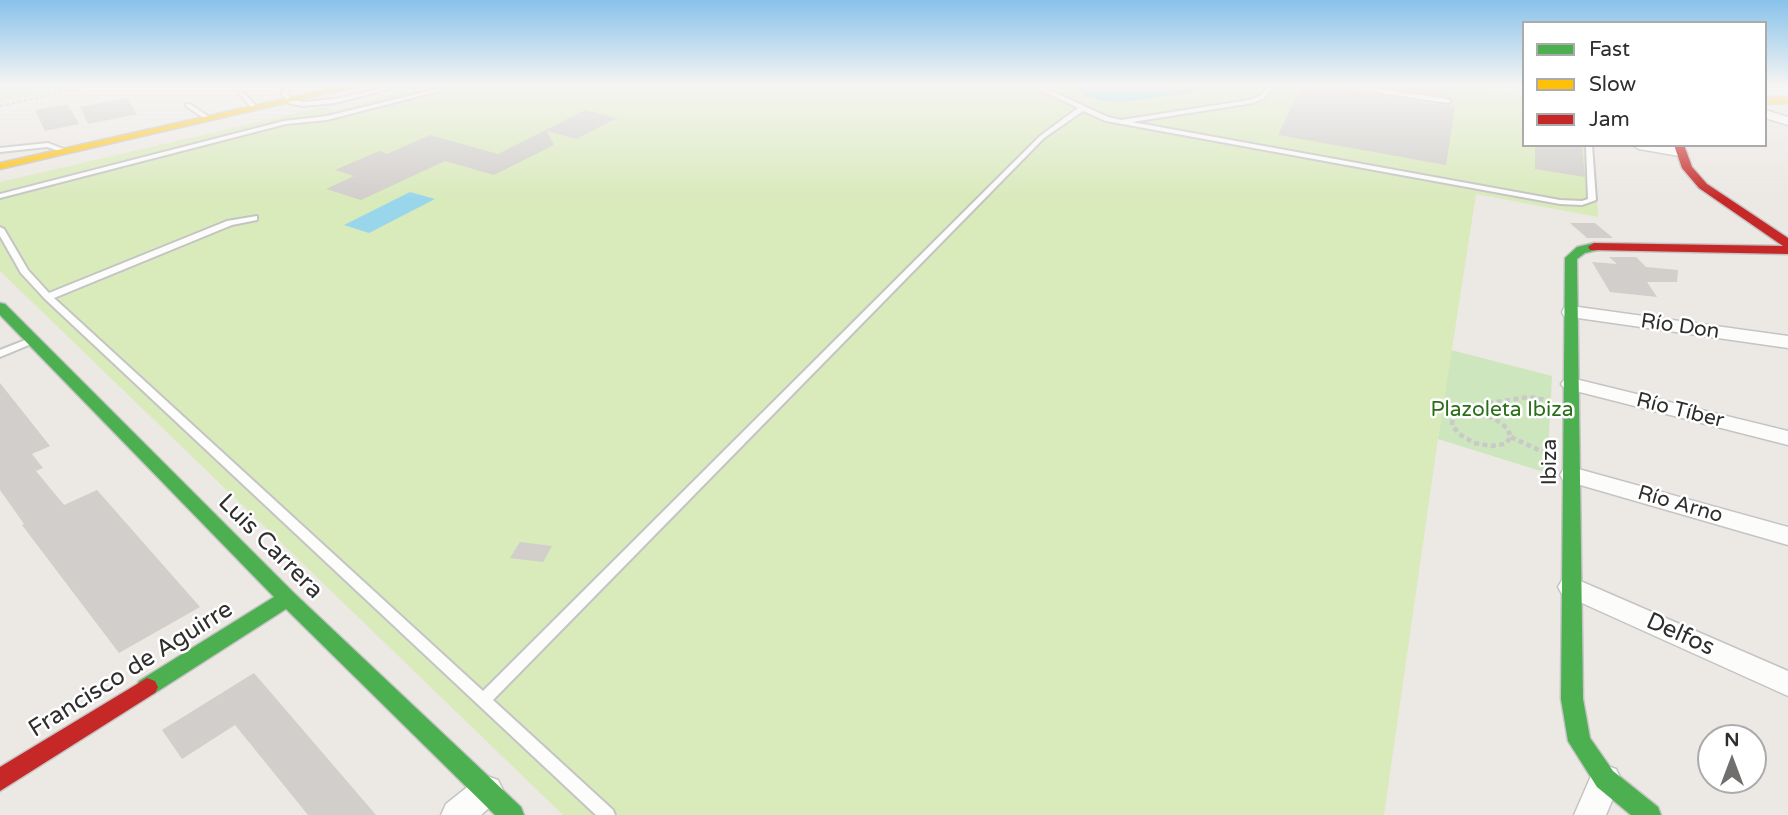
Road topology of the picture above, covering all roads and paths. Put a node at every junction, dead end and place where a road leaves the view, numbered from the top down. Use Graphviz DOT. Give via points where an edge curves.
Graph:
graph roads {
  1 [pos="184,123"];
  2 [pos="184,123"];
  3 [pos="282,123"];
  4 [pos="1061,123"];
  5 [pos="1128,123"];
  6 [pos="177,125"];
  7 [pos="1589,147"];
  8 [pos="1659,147"];
  9 [pos="1679,149"];
  10 [pos="0,150"];
  11 [pos="65,151"];
  12 [pos="0,166"];
  13 [pos="0,196"];
  14 [pos="254,218"];
  15 [pos="0,229"];
  16 [pos="1788,244"];
  17 [pos="1788,250"];
  18 [pos="48,297"];
  19 [pos="0,307"];
  20 [pos="1571,312"];
  21 [pos="33,341"];
  22 [pos="1788,342"];
  23 [pos="0,354"];
  24 [pos="1571,384"];
  25 [pos="1571,408"];
  26 [pos="1479,413"];
  27 [pos="1511,437"];
  28 [pos="1788,438"];
  29 [pos="1571,467"];
  30 [pos="1788,536"];
  31 [pos="1571,587"];
  32 [pos="287,597"];
  33 [pos="1788,684"];
  34 [pos="482,700"];
  35 [pos="1605,779"];
  36 [pos="0,780"];
  37 [pos="487,790"];
  38 [pos="457,815"];
  39 [pos="512,815"];
  40 [pos="607,815"];
  41 [pos="1590,815"];
  42 [pos="1649,815"];
  1 -- 6 [label="street"];
  2 -- 6 [label="street"];
  3 -- 13 [label="lane"];
  4 -- 34 [label="lane" via="1042,136"];
  5 -- 7 [label="lane" via="1571,202 1592,200"];
  6 -- 11 [label="street"];
  8 -- 9 [label="street"];
  9 -- 16 [label="street" via="1687,168 1703,186"];
  10 -- 11 [label="lane" via="48,145"];
  11 -- 12 [label="street"];
  14 -- 18 [label="lane" via="230,223"];
  15 -- 18 [label="lane" via="24,271"];
  17 -- 20 [label="street, Ibiza" via="1581,250 1571,258"];
  18 -- 34 [label="lane"];
  19 -- 21 [label="street, Luis Carrera"];
  20 -- 22 [label="street, Río Don"];
  20 -- 24 [label="street, Ibiza"];
  21 -- 23 [label="lane"];
  21 -- 32 [label="street, Luis Carrera"];
  24 -- 25 [label="street, Ibiza"];
  24 -- 28 [label="street, Río Tíber"];
  25 -- 26 [label="path" via="1529,397 1489,403 1478,407"];
  25 -- 29 [label="street, Ibiza"];
  26 -- 27 [label="path" via="1495,419"];
  26 -- 27 [label="path" via="1453,416 1452,425 1474,443 1505,444"];
  27 -- 29 [label="path"];
  29 -- 30 [label="street, Río Arno"];
  29 -- 31 [label="street, Ibiza"];
  31 -- 33 [label="street, Delfos"];
  31 -- 35 [label="street, Ibiza" via="1572,699 1579,741"];
  32 -- 36 [label="street, Francisco de Aguirre"];
  32 -- 37 [label="street, Luis Carrera"];
  34 -- 40 [label="lane"];
  35 -- 41 [label="street"];
  35 -- 42 [label="street, Ibiza"];
  37 -- 38 [label="street"];
  37 -- 39 [label="street, Luis Carrera"];
}
